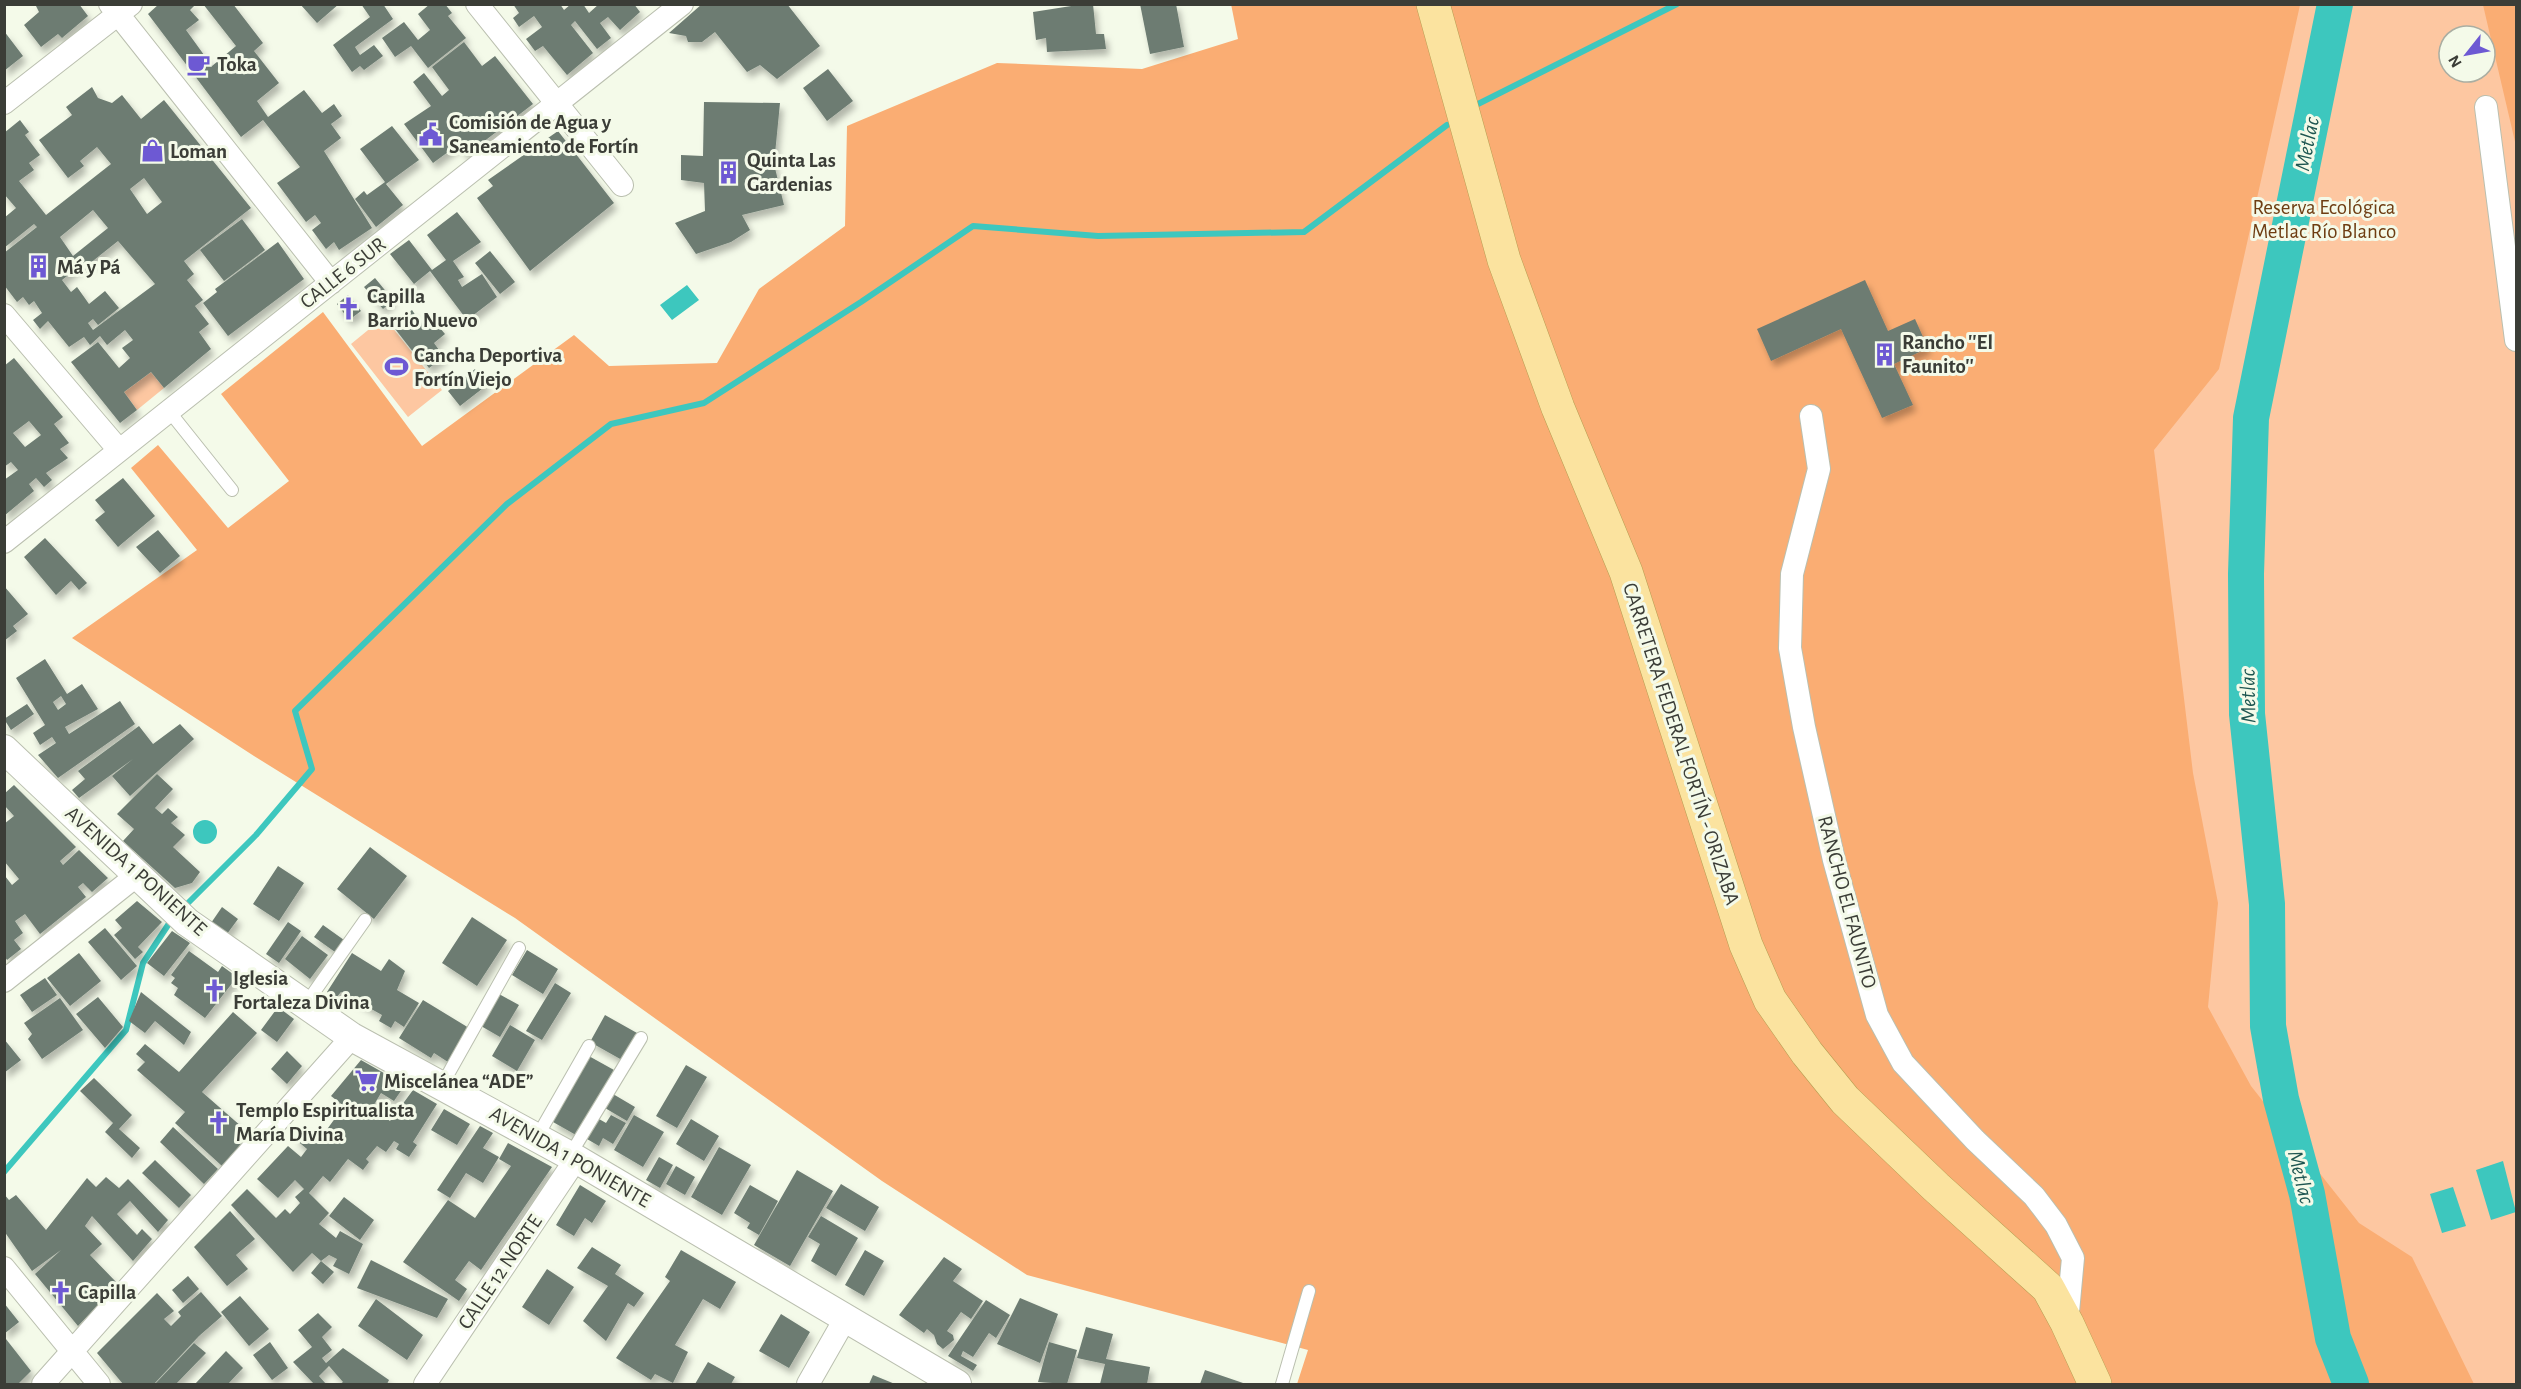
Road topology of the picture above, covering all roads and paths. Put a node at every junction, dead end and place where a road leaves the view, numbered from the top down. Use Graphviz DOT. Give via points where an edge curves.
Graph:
graph roads {
  1 [pos="477,4"];
  2 [pos="682,4"];
  3 [pos="1433,4"];
  4 [pos="120,8"];
  5 [pos="4,104"];
  6 [pos="556,105"];
  7 [pos="2486,107"];
  8 [pos="622,185"];
  9 [pos="331,283"];
  10 [pos="4,315"];
  11 [pos="2517,340"];
  12 [pos="169,411"];
  13 [pos="1811,416"];
  14 [pos="119,450"];
  15 [pos="231,490"];
  16 [pos="4,543"];
  17 [pos="4,749"];
  18 [pos="136,876"];
  19 [pos="365,920"];
  20 [pos="519,948"];
  21 [pos="4,981"];
  22 [pos="305,1005"];
  23 [pos="352,1037"];
  24 [pos="641,1038"];
  25 [pos="589,1046"];
  26 [pos="442,1085"];
  27 [pos="537,1137"];
  28 [pos="573,1157"];
  29 [pos="4,1268"];
  30 [pos="1309,1291"];
  31 [pos="845,1318"];
  32 [pos="2067,1323"];
  33 [pos="73,1353"];
  34 [pos="43,1384"];
  35 [pos="99,1384"];
  36 [pos="425,1384"];
  37 [pos="808,1384"];
  38 [pos="957,1384"];
  39 [pos="1282,1384"];
  40 [pos="2095,1384"];
  1 -- 6 [label="street"];
  2 -- 6 [label="street, CALLE 6 SUR"];
  3 -- 32 [label="main road, CARRETERA FEDERAL FORTÍN - ORIZABA" via="1504,260 1558,408 1626,572 1746,945 1770,1000 1845,1100 2048,1288"];
  4 -- 5 [label="street"];
  4 -- 9 [label="street"];
  6 -- 8 [label="street"];
  6 -- 9 [label="street, CALLE 6 SUR"];
  7 -- 11 [label="street"];
  9 -- 12 [label="street, CALLE 6 SUR"];
  10 -- 14 [label="street"];
  12 -- 14 [label="street, CALLE 6 SUR"];
  12 -- 15 [label="lane"];
  13 -- 32 [label="street, RANCHO EL FAUNITO" via="1819,469 1792,574 1790,648 1834,860 1877,1015 1903,1063 2034,1196 2056,1225 2073,1258"];
  14 -- 16 [label="street, CALLE 6 SUR"];
  17 -- 18 [label="street, AVENIDA 1 PONIENTE"];
  18 -- 21 [label="street"];
  18 -- 22 [label="street, AVENIDA 1 PONIENTE" via="178,914"];
  19 -- 22 [label="lane"];
  20 -- 26 [label="lane"];
  22 -- 23 [label="street, AVENIDA 1 PONIENTE"];
  23 -- 26 [label="street, AVENIDA 1 PONIENTE"];
  23 -- 33 [label="street"];
  24 -- 28 [label="lane"];
  25 -- 27 [label="lane"];
  26 -- 27 [label="street, AVENIDA 1 PONIENTE"];
  27 -- 28 [label="street, AVENIDA 1 PONIENTE"];
  28 -- 31 [label="street, AVENIDA 1 PONIENTE"];
  28 -- 36 [label="street, CALLE 12 NORTE"];
  29 -- 33 [label="street"];
  30 -- 39 [label="lane"];
  31 -- 37 [label="street"];
  31 -- 38 [label="street, AVENIDA 1 PONIENTE"];
  32 -- 40 [label="main road, CARRETERA FEDERAL FORTÍN - ORIZABA"];
  33 -- 34 [label="street"];
  33 -- 35 [label="street"];
}
